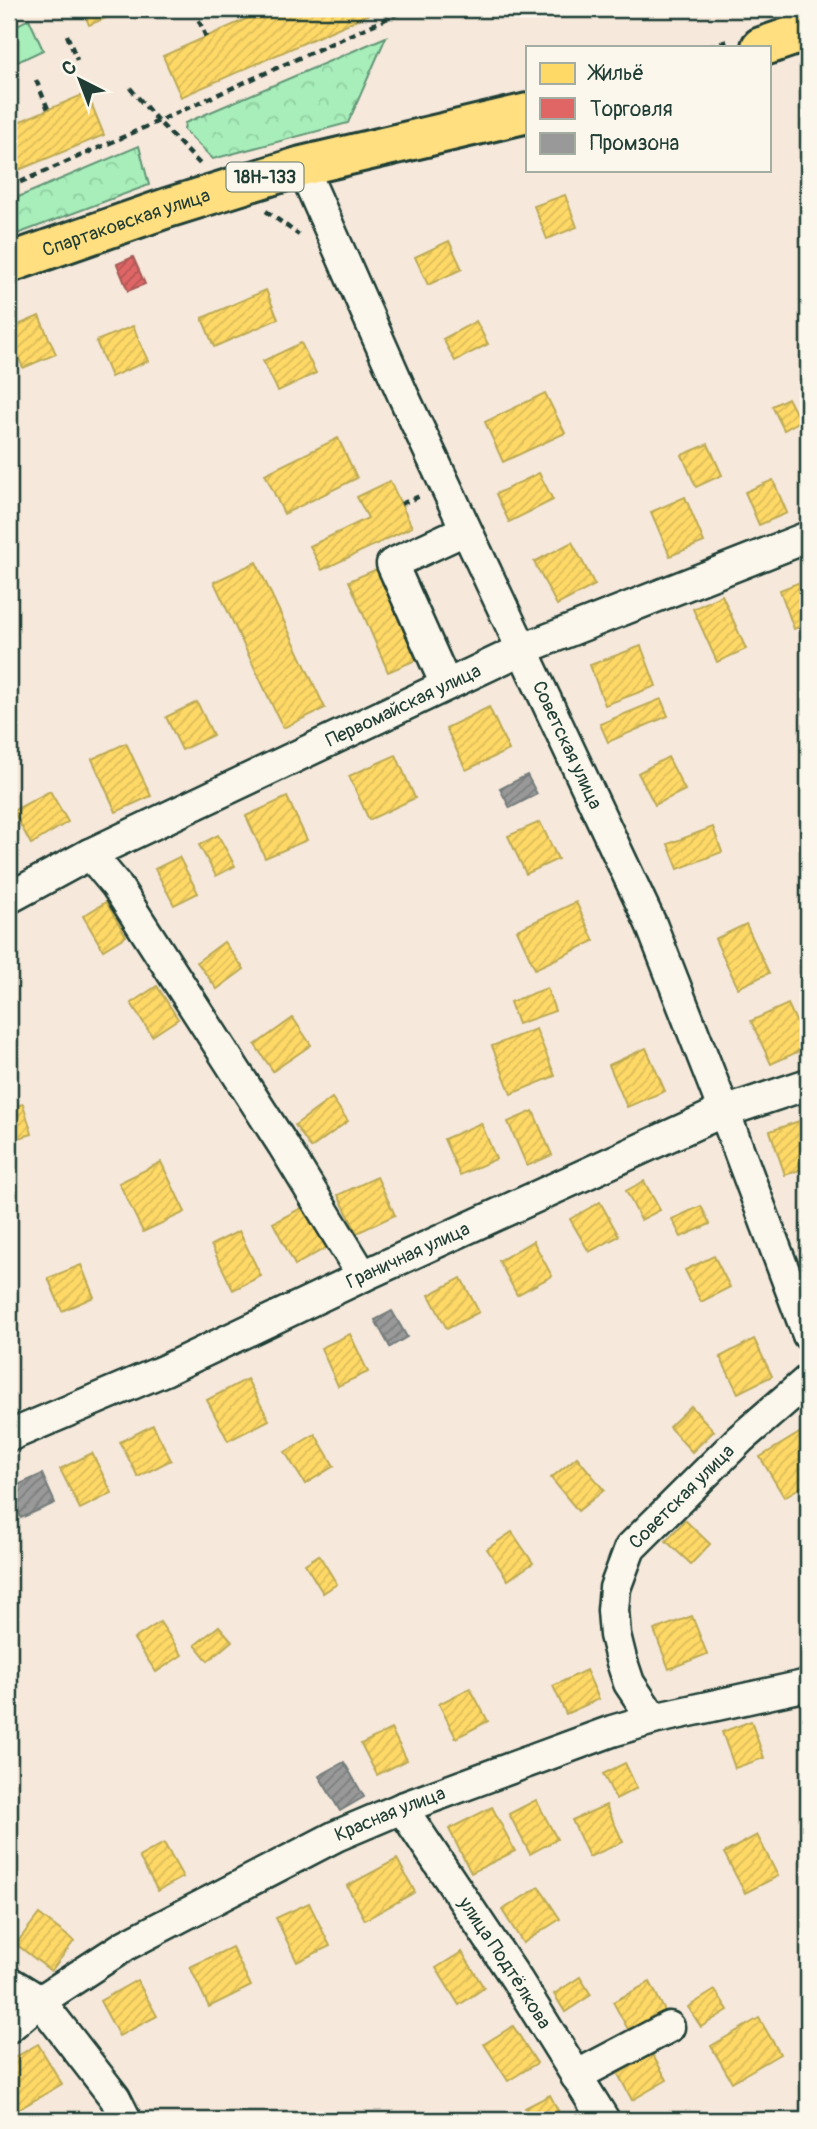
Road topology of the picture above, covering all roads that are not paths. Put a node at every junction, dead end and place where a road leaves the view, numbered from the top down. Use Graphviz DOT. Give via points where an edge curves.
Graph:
graph roads {
  1 [pos="808,31"];
  2 [pos="764,46"];
  3 [pos="526,113"];
  4 [pos="302,166"];
  5 [pos="9,262"];
  6 [pos="453,536"];
  7 [pos="808,537"];
  8 [pos="523,649"];
  9 [pos="446,685"];
  10 [pos="90,854"];
  11 [pos="9,898"];
  12 [pos="808,1084"];
  13 [pos="724,1111"];
  14 [pos="363,1276"];
  15 [pos="808,1335"];
  16 [pos="808,1380"];
  17 [pos="9,1436"];
  18 [pos="808,1685"];
  19 [pos="653,1719"];
  20 [pos="402,1808"];
  21 [pos="9,1982"];
  22 [pos="40,2001"];
  23 [pos="9,2027"];
  24 [pos="670,2027"];
  25 [pos="576,2076"];
  26 [pos="126,2120"];
  27 [pos="604,2120"];
  1 -- 2 [label="main road"];
  3 -- 4 [label="main road, Спартаковская улица / 18Н-133"];
  4 -- 5 [label="main road, Спартаковская улица / 18Н-133"];
  4 -- 6 [label="street, Советская улица" via="403,395"];
  6 -- 8 [label="street, Советская улица"];
  6 -- 9 [label="street" via="392,564"];
  7 -- 8 [label="street, Первомайская улица"];
  8 -- 9 [label="street, Первомайская улица"];
  8 -- 13 [label="street, Советская улица" via="651,924"];
  9 -- 10 [label="street, Первомайская улица"];
  10 -- 11 [label="street, Первомайская улица"];
  10 -- 14 [label="street" via="123,896"];
  12 -- 13 [label="street, Граничная улица"];
  13 -- 14 [label="street, Граничная улица"];
  13 -- 15 [label="street, Советская улица"];
  14 -- 17 [label="street, Граничная улица" via="165,1370"];
  16 -- 19 [label="street, Советская улица" via="630,1548 615,1587 615,1635 629,1683"];
  18 -- 19 [label="street, Красная улица"];
  19 -- 20 [label="street, Красная улица"];
  20 -- 22 [label="street, Красная улица" via="337,1836 126,1945"];
  20 -- 25 [label="street, улица Подтёлкова"];
  21 -- 22 [label="street"];
  22 -- 23 [label="street, Красная улица"];
  22 -- 26 [label="street" via="115,2098"];
  24 -- 25 [label="street"];
  25 -- 27 [label="street, улица Подтёлкова"];
}
